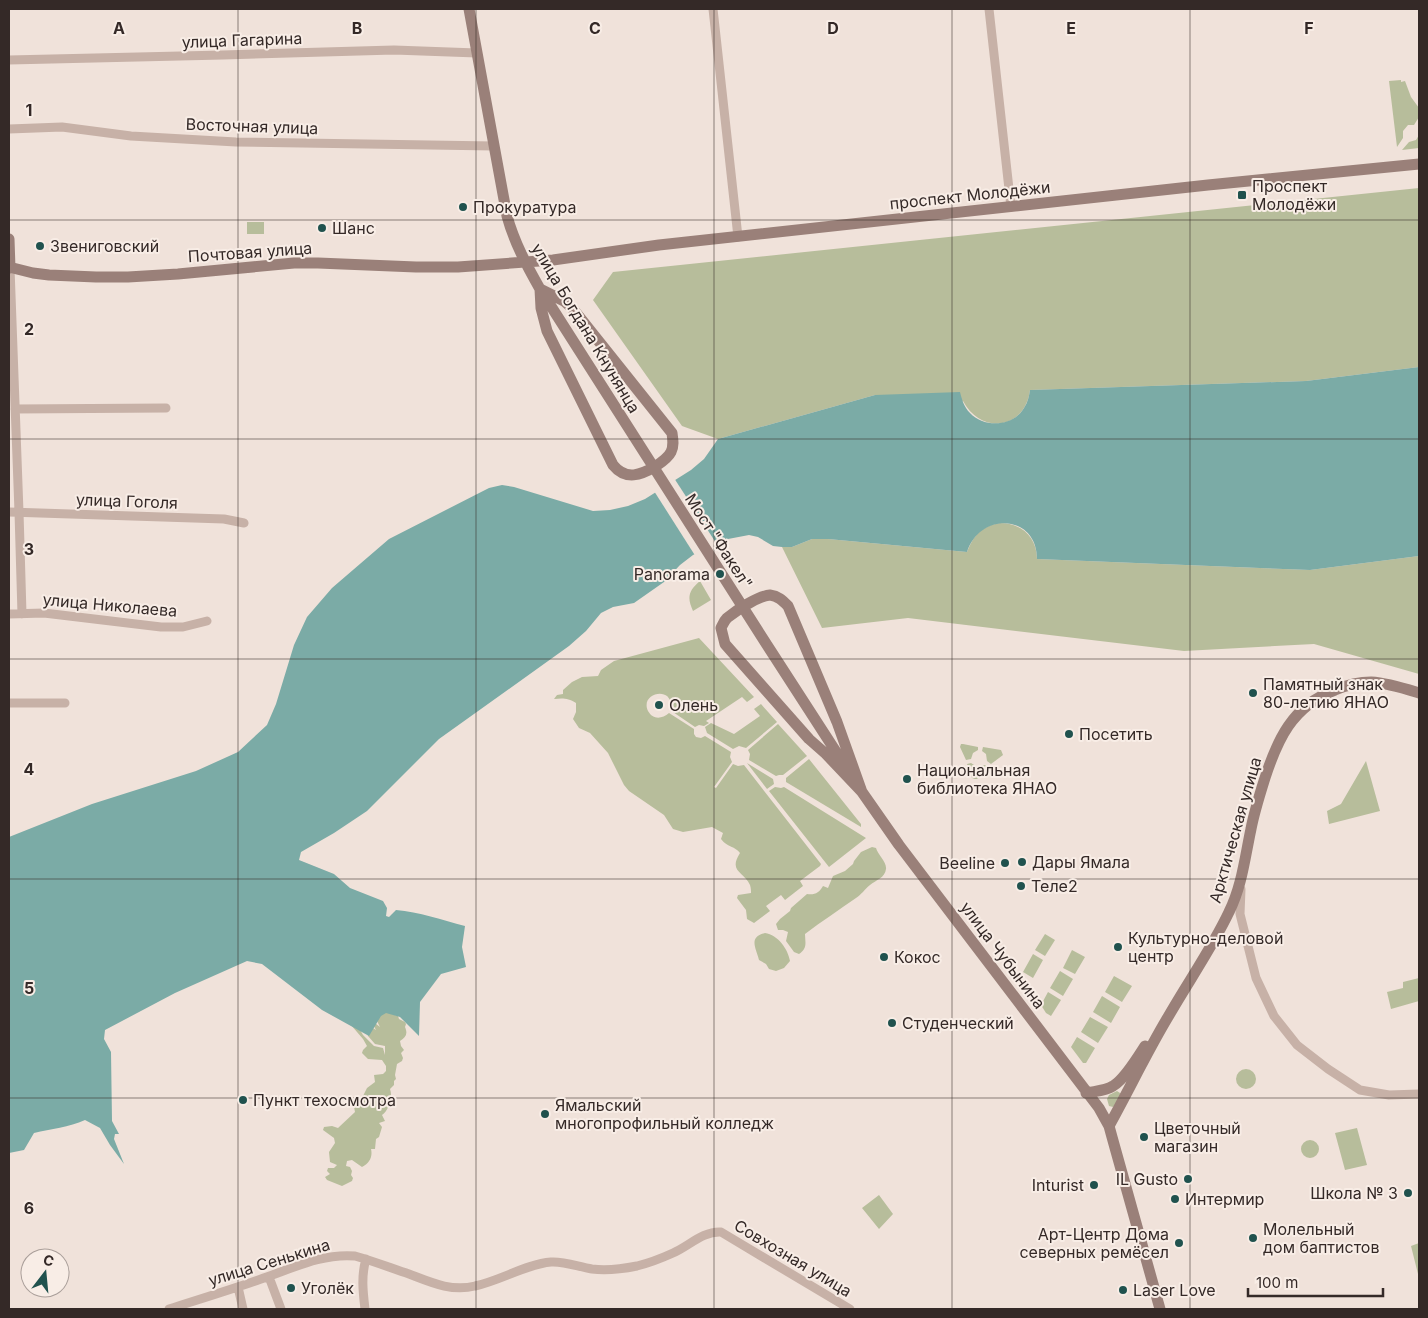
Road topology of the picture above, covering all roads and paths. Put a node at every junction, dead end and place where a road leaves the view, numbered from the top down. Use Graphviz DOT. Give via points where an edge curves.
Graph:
graph roads {
  1 [pos="470,9"];
  2 [pos="713,9"];
  3 [pos="989,9"];
  4 [pos="477,53"];
  5 [pos="9,60"];
  6 [pos="9,129"];
  7 [pos="494,146"];
  8 [pos="1419,164"];
  9 [pos="1011,207"];
  10 [pos="738,237"];
  11 [pos="9,239"];
  12 [pos="525,263"];
  13 [pos="9,268"];
  14 [pos="540,290"];
  15 [pos="166,408"];
  16 [pos="16,409"];
  17 [pos="645,454"];
  18 [pos="9,512"];
  19 [pos="20,512"];
  20 [pos="244,523"];
  21 [pos="9,614"];
  22 [pos="22,614"];
  23 [pos="207,621"];
  24 [pos="767,645"];
  25 [pos="1419,693"];
  26 [pos="9,703"];
  27 [pos="65,703"];
  28 [pos="862,792"];
  29 [pos="1243,871"];
  30 [pos="1168,1017"];
  31 [pos="1086,1093"];
  32 [pos="1419,1094"];
  33 [pos="1109,1126"];
  34 [pos="721,1232"];
  35 [pos="366,1259"];
  36 [pos="269,1276"];
  37 [pos="238,1287"];
  38 [pos="169,1309"];
  39 [pos="243,1309"];
  40 [pos="281,1309"];
  41 [pos="365,1309"];
  42 [pos="850,1309"];
  43 [pos="1160,1309"];
  1 -- 4 [label="street, улица Богдана Кнунянца"];
  2 -- 10 [label="street"];
  3 -- 9 [label="street"];
  4 -- 5 [label="street, улица Гагарина" via="394,50"];
  4 -- 7 [label="street, улица Богдана Кнунянца"];
  6 -- 7 [label="street, Восточная улица" via="62,128 131,136 245,142"];
  7 -- 12 [label="street, улица Богдана Кнунянца" via="510,229"];
  8 -- 9 [label="street, проспект Молодёжи"];
  9 -- 10 [label="street, проспект Молодёжи"];
  10 -- 12 [label="street, проспект Молодёжи"];
  11 -- 13 [label="street"];
  12 -- 13 [label="street, Почтовая улица" via="426,267 318,262 96,277 40,274"];
  12 -- 14 [label="street, улица Богдана Кнунянца"];
  13 -- 16 [label="street"];
  14 -- 14 [label="street" via="547,331 613,465 624,474 638,474 664,461 673,446 672,433 573,308"];
  14 -- 17 [label="street, улица Богдана Кнунянца"];
  15 -- 16 [label="street"];
  16 -- 19 [label="street"];
  17 -- 24 [label="street, Мост \"Факел\""];
  18 -- 19 [label="street, улица Гоголя"];
  19 -- 20 [label="street, улица Гоголя" via="224,519"];
  19 -- 22 [label="street"];
  21 -- 22 [label="street, улица Николаева"];
  22 -- 23 [label="street, улица Николаева" via="44,613 161,627 183,627"];
  24 -- 28 [label="street, улица Чубынина"];
  25 -- 29 [label="street, Арктическая улица" via="1390,684 1356,683 1319,697 1301,711 1275,747 1257,803"];
  26 -- 27 [label="street"];
  28 -- 28 [label="street" via="837,722 788,606 776,596 763,596 727,618 721,628 726,644 808,738"];
  28 -- 31 [label="street, улица Чубынина"];
  29 -- 30 [label="street, Арктическая улица" via="1226,918"];
  29 -- 32 [label="street" via="1240,914 1256,978 1274,1016 1297,1045 1360,1090 1389,1095"];
  30 -- 31 [label="street, Арктическая улица" via="1114,1086"];
  30 -- 33 [label="street, Арктическая улица"];
  31 -- 33 [label="street, улица Чубынина"];
  33 -- 43 [label="street, улица Чубынина"];
  34 -- 35 [label="street, улица Сенькина" via="707,1234 673,1254 640,1265 608,1270 553,1262 474,1287 461,1288 436,1285"];
  34 -- 42 [label="street, Совхозная улица"];
  35 -- 36 [label="street, улица Сенькина" via="330,1256"];
  35 -- 41 [label="street" via="362,1280"];
  36 -- 37 [label="street, улица Сенькина"];
  36 -- 40 [label="street"];
  37 -- 38 [label="street, улица Сенькина"];
  37 -- 39 [label="street"];
}
